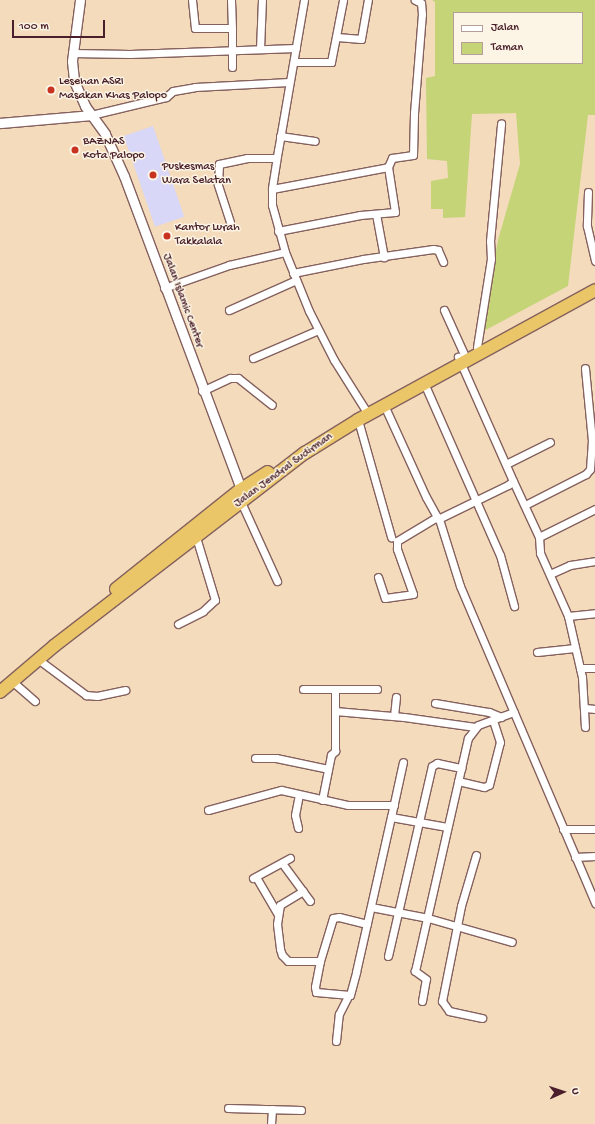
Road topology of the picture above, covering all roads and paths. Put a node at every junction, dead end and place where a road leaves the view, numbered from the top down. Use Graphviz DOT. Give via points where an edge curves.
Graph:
graph roads {
  1 [pos="80,0"];
  2 [pos="192,0"];
  3 [pos="231,0"];
  4 [pos="262,0"];
  5 [pos="304,0"];
  6 [pos="343,0"];
  7 [pos="368,0"];
  8 [pos="415,0"];
  9 [pos="232,28"];
  10 [pos="337,37"];
  11 [pos="296,48"];
  12 [pos="260,49"];
  13 [pos="232,50"];
  14 [pos="72,53"];
  15 [pos="294,62"];
  16 [pos="232,66"];
  17 [pos="290,82"];
  18 [pos="91,116"];
  19 [pos="0,123"];
  20 [pos="501,124"];
  21 [pos="280,136"];
  22 [pos="315,141"];
  23 [pos="276,158"];
  24 [pos="388,167"];
  25 [pos="272,189"];
  26 [pos="588,192"];
  27 [pos="376,214"];
  28 [pos="230,222"];
  29 [pos="278,231"];
  30 [pos="285,252"];
  31 [pos="384,257"];
  32 [pos="595,261"];
  33 [pos="443,262"];
  34 [pos="294,277"];
  35 [pos="595,282"];
  36 [pos="164,288"];
  37 [pos="595,290"];
  38 [pos="229,310"];
  39 [pos="444,310"];
  40 [pos="318,330"];
  41 [pos="477,347"];
  42 [pos="253,358"];
  43 [pos="461,358"];
  44 [pos="585,368"];
  45 [pos="424,383"];
  46 [pos="202,390"];
  47 [pos="272,405"];
  48 [pos="384,405"];
  49 [pos="363,414"];
  50 [pos="550,442"];
  51 [pos="506,464"];
  52 [pos="513,481"];
  53 [pos="242,497"];
  54 [pos="475,501"];
  55 [pos="525,505"];
  56 [pos="595,509"];
  57 [pos="438,518"];
  58 [pos="196,537"];
  59 [pos="391,537"];
  60 [pos="539,537"];
  61 [pos="595,561"];
  62 [pos="550,574"];
  63 [pos="378,577"];
  64 [pos="277,581"];
  65 [pos="514,606"];
  66 [pos="595,613"];
  67 [pos="568,616"];
  68 [pos="178,624"];
  69 [pos="575,648"];
  70 [pos="537,652"];
  71 [pos="38,660"];
  72 [pos="580,668"];
  73 [pos="595,668"];
  74 [pos="0,682"];
  75 [pos="12,682"];
  76 [pos="303,689"];
  77 [pos="335,689"];
  78 [pos="377,689"];
  79 [pos="125,690"];
  80 [pos="0,692"];
  81 [pos="396,697"];
  82 [pos="34,701"];
  83 [pos="435,703"];
  84 [pos="585,708"];
  85 [pos="595,709"];
  86 [pos="335,711"];
  87 [pos="514,712"];
  88 [pos="394,716"];
  89 [pos="501,716"];
  90 [pos="493,720"];
  91 [pos="475,727"];
  92 [pos="585,727"];
  93 [pos="255,758"];
  94 [pos="403,762"];
  95 [pos="328,768"];
  96 [pos="461,768"];
  97 [pos="458,781"];
  98 [pos="299,795"];
  99 [pos="322,800"];
  100 [pos="394,805"];
  101 [pos="208,810"];
  102 [pos="392,817"];
  103 [pos="419,822"];
  104 [pos="298,828"];
  105 [pos="447,828"];
  106 [pos="564,829"];
  107 [pos="595,829"];
  108 [pos="476,855"];
  109 [pos="595,856"];
  110 [pos="576,857"];
  111 [pos="290,858"];
  112 [pos="282,863"];
  113 [pos="303,890"];
  114 [pos="310,901"];
  115 [pos="595,903"];
  116 [pos="371,907"];
  117 [pos="399,912"];
  118 [pos="277,913"];
  119 [pos="428,918"];
  120 [pos="367,924"];
  121 [pos="457,926"];
  122 [pos="512,942"];
  123 [pos="388,956"];
  124 [pos="320,960"];
  125 [pos="348,996"];
  126 [pos="422,1001"];
  127 [pos="482,1018"];
  128 [pos="336,1041"];
  129 [pos="228,1108"];
  130 [pos="272,1109"];
  131 [pos="301,1110"];
  132 [pos="271,1124"];
  1 -- 14 [label="street, Jalan Islamic Center"];
  2 -- 9 [label="street" via="194,26"];
  3 -- 9 [label="street"];
  4 -- 12 [label="street"];
  5 -- 11 [label="street"];
  6 -- 10 [label="street"];
  7 -- 10 [label="street" via="361,39"];
  8 -- 24 [label="street" via="421,3 422,14 414,113 414,153 412,156 392,158"];
  9 -- 13 [label="street"];
  10 -- 15 [label="street" via="330,63"];
  11 -- 12 [label="street"];
  11 -- 15 [label="street"];
  12 -- 13 [label="street"];
  13 -- 14 [label="street"];
  13 -- 16 [label="street"];
  14 -- 18 [label="street, Jalan Islamic Center" via="74,81"];
  15 -- 17 [label="street"];
  17 -- 18 [label="street" via="171,91 166,98"];
  17 -- 21 [label="street"];
  18 -- 19 [label="street"];
  18 -- 36 [label="street, Jalan Islamic Center" via="105,134 124,176"];
  20 -- 41 [label="street" via="490,241 491,259"];
  21 -- 22 [label="street"];
  21 -- 23 [label="street"];
  23 -- 25 [label="street"];
  23 -- 28 [label="street" via="247,158 219,164 218,184"];
  24 -- 25 [label="street"];
  24 -- 27 [label="street" via="396,212"];
  25 -- 29 [label="street"];
  26 -- 32 [label="street" via="587,232"];
  27 -- 29 [label="street"];
  27 -- 31 [label="street"];
  29 -- 30 [label="street"];
  30 -- 34 [label="street"];
  30 -- 36 [label="street" via="236,263"];
  31 -- 33 [label="street" via="435,249"];
  31 -- 34 [label="street"];
  34 -- 38 [label="street"];
  34 -- 40 [label="street"];
  35 -- 41 [label="highway, Jalan Jendral Sudirman"];
  36 -- 46 [label="street, Jalan Islamic Center"];
  37 -- 43 [label="highway, Jalan Jendral Sudirman"];
  39 -- 43 [label="street"];
  40 -- 42 [label="street"];
  40 -- 49 [label="street"];
  41 -- 43 [label="highway, Jalan Jendral Sudirman"];
  43 -- 45 [label="highway, Jalan Jendral Sudirman"];
  43 -- 49 [label="highway, Jalan Jendral Sudirman"];
  43 -- 51 [label="street"];
  44 -- 55 [label="street" via="592,441 590,469 586,474"];
  45 -- 48 [label="highway, Jalan Jendral Sudirman"];
  45 -- 54 [label="street"];
  46 -- 47 [label="street" via="230,378 238,378"];
  46 -- 53 [label="street, Jalan Islamic Center"];
  48 -- 49 [label="highway, Jalan Jendral Sudirman"];
  48 -- 57 [label="street" via="397,438"];
  49 -- 53 [label="highway, Jalan Jendral Sudirman"];
  49 -- 59 [label="street"];
  50 -- 51 [label="street"];
  51 -- 52 [label="street"];
  52 -- 54 [label="street"];
  52 -- 55 [label="street"];
  53 -- 58 [label="highway, Jalan Jendral Sudirman"];
  53 -- 64 [label="street"];
  53 -- 74 [label="highway, Jalan Jendral Sudirman"];
  54 -- 57 [label="street"];
  54 -- 65 [label="street" via="500,555"];
  55 -- 60 [label="street"];
  56 -- 60 [label="street" via="551,528"];
  57 -- 63 [label="street" via="397,542 397,549 413,594 384,598"];
  57 -- 87 [label="street" via="460,586"];
  58 -- 68 [label="street" via="216,600 203,611"];
  58 -- 71 [label="highway, Jalan Jendral Sudirman"];
  60 -- 62 [label="street" via="540,553"];
  61 -- 62 [label="street" via="570,565"];
  62 -- 67 [label="street"];
  66 -- 67 [label="street"];
  67 -- 69 [label="street"];
  69 -- 70 [label="street"];
  69 -- 72 [label="street"];
  71 -- 75 [label="highway, Jalan Jendral Sudirman"];
  71 -- 79 [label="street" via="86,695 96,696"];
  72 -- 73 [label="street"];
  72 -- 84 [label="street"];
  75 -- 80 [label="highway, Jalan Jendral Sudirman"];
  75 -- 82 [label="street"];
  76 -- 77 [label="street"];
  77 -- 78 [label="street"];
  77 -- 86 [label="street"];
  81 -- 88 [label="street"];
  83 -- 89 [label="street"];
  84 -- 85 [label="street"];
  84 -- 92 [label="street"];
  86 -- 88 [label="street"];
  86 -- 95 [label="street" via="335,751 331,755"];
  87 -- 89 [label="street"];
  87 -- 106 [label="street"];
  88 -- 91 [label="street"];
  89 -- 90 [label="street"];
  90 -- 91 [label="street"];
  90 -- 97 [label="street" via="500,742 489,785 484,788"];
  91 -- 96 [label="street" via="468,738"];
  93 -- 95 [label="street" via="276,758"];
  94 -- 100 [label="street"];
  95 -- 99 [label="street"];
  96 -- 97 [label="street"];
  96 -- 103 [label="street" via="434,764"];
  97 -- 105 [label="street"];
  98 -- 99 [label="street"];
  98 -- 101 [label="street" via="281,790"];
  98 -- 104 [label="street" via="294,815"];
  99 -- 100 [label="street" via="348,805"];
  100 -- 102 [label="street"];
  102 -- 103 [label="street"];
  102 -- 116 [label="street"];
  103 -- 105 [label="street"];
  103 -- 117 [label="street"];
  105 -- 119 [label="street"];
  106 -- 107 [label="street"];
  106 -- 110 [label="street"];
  108 -- 121 [label="street"];
  109 -- 110 [label="street"];
  110 -- 115 [label="street"];
  111 -- 112 [label="street"];
  112 -- 113 [label="street"];
  112 -- 118 [label="street" via="255,878"];
  113 -- 114 [label="street"];
  113 -- 118 [label="street" via="280,905"];
  116 -- 117 [label="street"];
  116 -- 120 [label="street"];
  117 -- 119 [label="street"];
  117 -- 123 [label="street"];
  118 -- 124 [label="street" via="279,943 285,960"];
  119 -- 121 [label="street"];
  119 -- 126 [label="street" via="415,969 426,979"];
  120 -- 124 [label="street" via="339,917 333,918"];
  120 -- 125 [label="street" via="352,990"];
  121 -- 122 [label="street"];
  121 -- 127 [label="street" via="442,1001 445,1008"];
  124 -- 125 [label="street" via="315,991"];
  125 -- 128 [label="street" via="339,1014"];
  129 -- 130 [label="street"];
  130 -- 131 [label="street"];
  130 -- 132 [label="street"];
}
